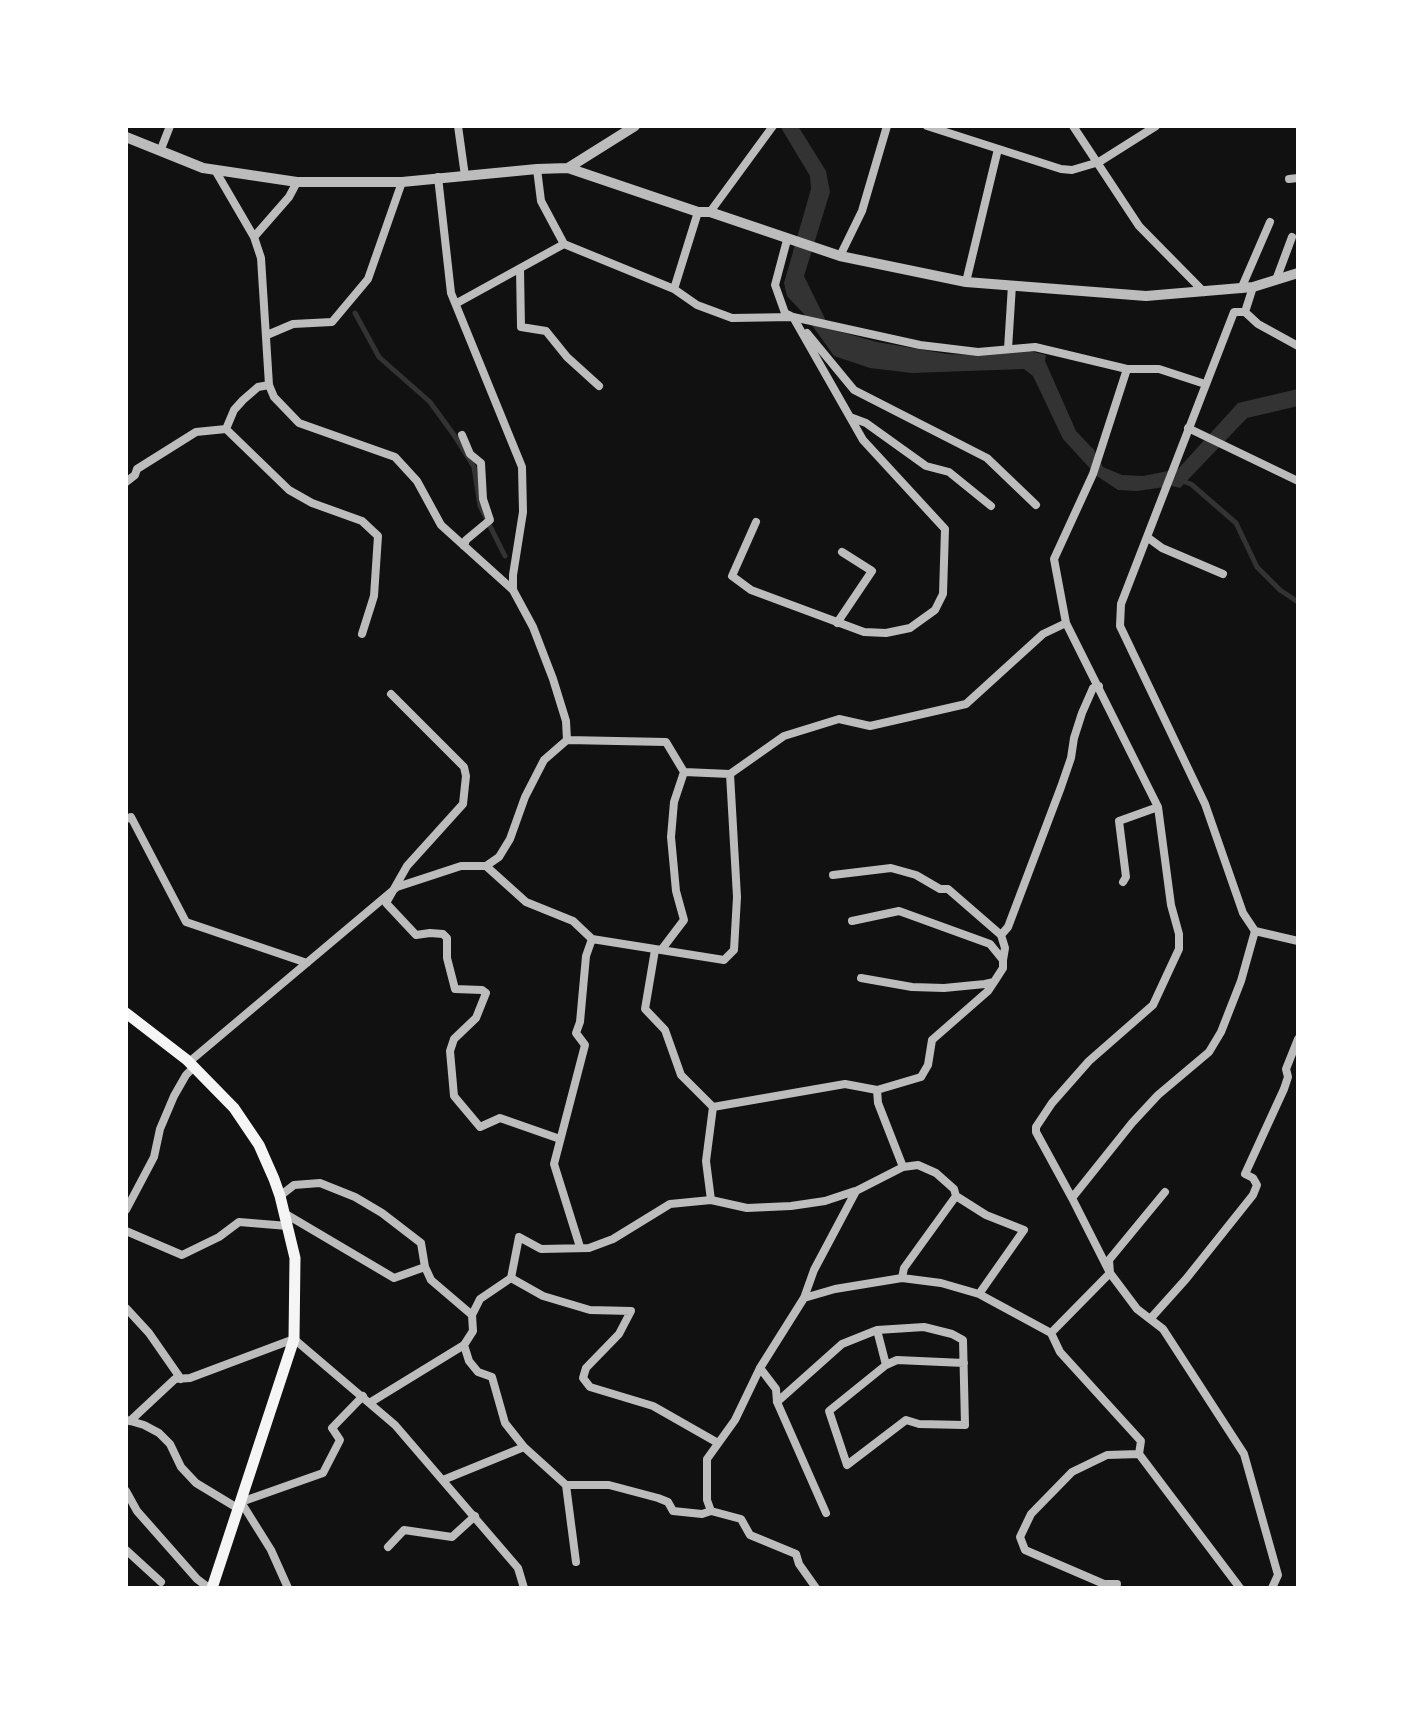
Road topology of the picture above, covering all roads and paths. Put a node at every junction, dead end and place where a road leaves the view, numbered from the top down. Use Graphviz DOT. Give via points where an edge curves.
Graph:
graph roads {
  1 [pos="170,126"];
  2 [pos="458,126"];
  3 [pos="635,126"];
  4 [pos="887,126"];
  5 [pos="927,126"];
  6 [pos="1073,126"];
  7 [pos="1156,126"];
  8 [pos="772,128"];
  9 [pos="126,137"];
  10 [pos="161,149"];
  11 [pos="998,149"];
  12 [pos="1099,162"];
  13 [pos="568,168"];
  14 [pos="537,169"];
  15 [pos="215,170"];
  16 [pos="465,176"];
  17 [pos="438,177"];
  18 [pos="297,182"];
  19 [pos="402,182"];
  20 [pos="698,212"];
  21 [pos="710,212"];
  22 [pos="1270,222"];
  23 [pos="254,237"];
  24 [pos="1292,237"];
  25 [pos="787,240"];
  26 [pos="564,244"];
  27 [pos="840,256"];
  28 [pos="520,269"];
  29 [pos="1298,273"];
  30 [pos="1276,280"];
  31 [pos="966,282"];
  32 [pos="1012,285"];
  33 [pos="1247,288"];
  34 [pos="674,289"];
  35 [pos="1204,293"];
  36 [pos="457,303"];
  37 [pos="1245,312"];
  38 [pos="793,317"];
  39 [pos="267,335"];
  40 [pos="1298,346"];
  41 [pos="1008,349"];
  42 [pos="1127,369"];
  43 [pos="1205,384"];
  44 [pos="269,385"];
  45 [pos="599,386"];
  46 [pos="850,416"];
  47 [pos="1188,428"];
  48 [pos="226,429"];
  49 [pos="462,435"];
  50 [pos="1298,481"];
  51 [pos="126,482"];
  52 [pos="1036,505"];
  53 [pos="991,506"];
  54 [pos="756,522"];
  55 [pos="1147,537"];
  56 [pos="464,546"];
  57 [pos="842,552"];
  58 [pos="1223,574"];
  59 [pos="513,590"];
  60 [pos="837,623"];
  61 [pos="1066,623"];
  62 [pos="362,634"];
  63 [pos="1099,686"];
  64 [pos="391,694"];
  65 [pos="567,740"];
  66 [pos="684,772"];
  67 [pos="730,774"];
  68 [pos="1158,807"];
  69 [pos="126,819"];
  70 [pos="486,866"];
  71 [pos="833,875"];
  72 [pos="1123,882"];
  73 [pos="397,887"];
  74 [pos="852,921"];
  75 [pos="1255,931"];
  76 [pos="1001,935"];
  77 [pos="592,939"];
  78 [pos="1298,941"];
  79 [pos="658,950"];
  80 [pos="1003,960"];
  81 [pos="307,963"];
  82 [pos="861,978"];
  83 [pos="994,982"];
  84 [pos="126,1013"];
  85 [pos="1298,1039"];
  86 [pos="191,1064"];
  87 [pos="877,1090"];
  88 [pos="713,1107"];
  89 [pos="560,1139"];
  90 [pos="903,1167"];
  91 [pos="856,1191"];
  92 [pos="1165,1192"];
  93 [pos="280,1196"];
  94 [pos="956,1196"];
  95 [pos="1072,1198"];
  96 [pos="711,1200"];
  97 [pos="126,1210"];
  98 [pos="284,1213"];
  99 [pos="288,1226"];
  100 [pos="126,1227"];
  101 [pos="580,1247"];
  102 [pos="425,1267"];
  103 [pos="1110,1273"];
  104 [pos="511,1278"];
  105 [pos="902,1278"];
  106 [pos="979,1294"];
  107 [pos="804,1298"];
  108 [pos="126,1308"];
  109 [pos="472,1315"];
  110 [pos="1151,1318"];
  111 [pos="877,1330"];
  112 [pos="1051,1333"];
  113 [pos="294,1339"];
  114 [pos="464,1345"];
  115 [pos="964,1363"];
  116 [pos="886,1365"];
  117 [pos="760,1368"];
  118 [pos="181,1379"];
  119 [pos="367,1399"];
  120 [pos="777,1402"];
  121 [pos="128,1420"];
  122 [pos="718,1443"];
  123 [pos="524,1447"];
  124 [pos="1139,1454"];
  125 [pos="443,1480"];
  126 [pos="566,1485"];
  127 [pos="126,1491"];
  128 [pos="133,1504"];
  129 [pos="240,1506"];
  130 [pos="711,1511"];
  131 [pos="126,1512"];
  132 [pos="826,1513"];
  133 [pos="475,1516"];
  134 [pos="388,1547"];
  135 [pos="126,1550"];
  136 [pos="576,1562"];
  137 [pos="161,1582"];
  138 [pos="1117,1584"];
  139 [pos="211,1588"];
  140 [pos="288,1588"];
  141 [pos="524,1588"];
  142 [pos="816,1588"];
  143 [pos="1240,1588"];
  144 [pos="1272,1588"];
  1 -- 10 [label="street"];
  2 -- 16 [label="street"];
  3 -- 13 [label="street"];
  4 -- 27 [label="street" via="862,211"];
  5 -- 11 [label="street"];
  6 -- 12 [label="street"];
  7 -- 12 [label="street"];
  8 -- 21 [label="street"];
  9 -- 10 [label="street"];
  10 -- 15 [label="street"];
  11 -- 12 [label="street" via="1061,169"];
  11 -- 31 [label="street"];
  12 -- 35 [label="street" via="1139,226"];
  13 -- 14 [label="street"];
  13 -- 20 [label="street"];
  14 -- 16 [label="street"];
  14 -- 26 [label="street" via="541,201"];
  15 -- 18 [label="street"];
  15 -- 23 [label="street"];
  16 -- 17 [label="street"];
  17 -- 19 [label="street"];
  17 -- 36 [label="street" via="448,275"];
  18 -- 19 [label="street"];
  18 -- 23 [label="street"];
  19 -- 39 [label="street" via="368,279 332,322 293,324"];
  20 -- 21 [label="street"];
  20 -- 34 [label="street"];
  21 -- 25 [label="street"];
  22 -- 33 [label="street"];
  23 -- 39 [label="street" via="261,258"];
  24 -- 30 [label="street"];
  25 -- 27 [label="street"];
  25 -- 38 [label="street" via="775,285 785,313"];
  26 -- 28 [label="street"];
  26 -- 34 [label="street"];
  27 -- 31 [label="street"];
  28 -- 36 [label="street"];
  28 -- 45 [label="street" via="521,327 546,331"];
  29 -- 30 [label="street"];
  30 -- 33 [label="street"];
  31 -- 32 [label="street"];
  32 -- 35 [label="street" via="1146,296"];
  32 -- 41 [label="street"];
  33 -- 35 [label="street"];
  33 -- 37 [label="street"];
  34 -- 38 [label="street" via="697,305 732,318"];
  36 -- 59 [label="street" via="522,467 523,512"];
  37 -- 40 [label="street"];
  37 -- 43 [label="street" via="1234,312"];
  38 -- 41 [label="street" via="920,345 978,352"];
  38 -- 46 [label="street"];
  38 -- 52 [label="street" via="854,390 987,458"];
  39 -- 44 [label="street"];
  41 -- 42 [label="street" via="1035,347"];
  42 -- 43 [label="street" via="1159,369"];
  42 -- 61 [label="street" via="1093,474 1054,559"];
  43 -- 47 [label="street"];
  44 -- 48 [label="street" via="243,400"];
  44 -- 56 [label="street" via="299,423 395,457 417,481 441,525"];
  46 -- 53 [label="street" via="926,466 949,472"];
  46 -- 60 [label="street" via="863,440 945,529 946,567 935,610 910,628 864,632"];
  47 -- 50 [label="street"];
  47 -- 55 [label="street"];
  48 -- 51 [label="street" via="196,432 137,469"];
  48 -- 62 [label="street" via="289,490 362,521 378,536 374,596"];
  49 -- 56 [label="street" via="470,454 481,463 490,520"];
  54 -- 60 [label="street" via="732,576 751,590"];
  55 -- 58 [label="street"];
  55 -- 75 [label="street" via="1121,604 1120,626 1205,804 1243,913"];
  56 -- 59 [label="street"];
  57 -- 60 [label="street" via="872,571"];
  59 -- 65 [label="street" via="553,679"];
  61 -- 63 [label="street"];
  61 -- 67 [label="street" via="1043,634 966,704 870,726 839,719 784,736"];
  63 -- 68 [label="street"];
  63 -- 76 [label="street" via="1093,688 1082,713 1061,787"];
  64 -- 73 [label="street" via="464,767 466,776 463,804 407,866"];
  65 -- 66 [label="street" via="666,742"];
  65 -- 70 [label="street" via="544,760 510,839"];
  66 -- 67 [label="street"];
  66 -- 79 [label="street" via="671,837 684,920"];
  67 -- 79 [label="street" via="737,897 734,950 724,960"];
  68 -- 72 [label="street" via="1119,821"];
  68 -- 95 [label="street" via="1179,949 1153,1005 1089,1061 1036,1127"];
  69 -- 81 [label="street" via="131,817 186,922"];
  70 -- 73 [label="street" via="461,866"];
  70 -- 77 [label="street" via="526,902 573,921"];
  71 -- 76 [label="street" via="891,868 916,875 948,889"];
  73 -- 81 [label="street"];
  73 -- 89 [label="street" via="386,903 416,935 447,938 455,989 486,993 476,1018 454,1039 450,1051 454,1096 480,1127 500,1118"];
  74 -- 80 [label="street" via="899,911 990,944"];
  75 -- 78 [label="street"];
  75 -- 95 [label="street" via="1241,981 1209,1052 1158,1095"];
  76 -- 80 [label="street"];
  77 -- 79 [label="street"];
  77 -- 89 [label="street" via="576,1033 585,1045"];
  79 -- 88 [label="street" via="645,1009 665,1030 681,1075"];
  80 -- 83 [label="street"];
  81 -- 86 [label="street"];
  82 -- 83 [label="street" via="933,987"];
  83 -- 87 [label="street" via="932,1040 921,1077"];
  84 -- 86 [label="main road"];
  85 -- 110 [label="street" via="1284,1089 1245,1174 1257,1185 1253,1195"];
  86 -- 93 [label="main road" via="223,1094 253,1135"];
  86 -- 97 [label="street" via="160,1129 154,1157"];
  87 -- 88 [label="street" via="845,1084"];
  87 -- 90 [label="street"];
  88 -- 96 [label="street" via="706,1161"];
  89 -- 101 [label="street" via="554,1164"];
  90 -- 91 [label="street"];
  90 -- 94 [label="street" via="918,1165 936,1173"];
  91 -- 96 [label="street" via="791,1206 747,1208"];
  91 -- 107 [label="street"];
  92 -- 103 [label="street" via="1109,1260"];
  93 -- 98 [label="main road"];
  93 -- 102 [label="street" via="294,1185 320,1183 355,1197 421,1243"];
  94 -- 105 [label="street"];
  94 -- 106 [label="street" via="1024,1230"];
  95 -- 103 [label="street"];
  96 -- 101 [label="street" via="670,1204 613,1239"];
  98 -- 99 [label="main road"];
  98 -- 102 [label="street" via="394,1278"];
  99 -- 100 [label="street" via="239,1222 182,1255"];
  99 -- 113 [label="main road" via="295,1258"];
  101 -- 104 [label="street" via="541,1249 519,1237"];
  102 -- 109 [label="street" via="439,1288"];
  103 -- 110 [label="street" via="1137,1309"];
  103 -- 112 [label="street"];
  104 -- 109 [label="street" via="480,1299"];
  104 -- 122 [label="street" via="543,1296 590,1310 631,1311 583,1378 590,1387 653,1406"];
  105 -- 106 [label="street"];
  105 -- 107 [label="street"];
  106 -- 112 [label="street"];
  107 -- 117 [label="street"];
  108 -- 118 [label="street"];
  109 -- 114 [label="street" via="473,1331"];
  110 -- 144 [label="street" via="1244,1454 1278,1575"];
  111 -- 115 [label="street" via="924,1327 952,1334 963,1340"];
  111 -- 116 [label="street"];
  111 -- 120 [label="street" via="842,1344"];
  112 -- 124 [label="street" via="1060,1352 1141,1441"];
  113 -- 118 [label="street"];
  113 -- 119 [label="street"];
  113 -- 129 [label="main road"];
  114 -- 119 [label="street"];
  114 -- 123 [label="street" via="478,1372 492,1377 505,1423"];
  115 -- 116 [label="street" via="897,1360"];
  115 -- 116 [label="street" via="965,1425 906,1420 847,1465 829,1411"];
  117 -- 120 [label="street" via="776,1389"];
  117 -- 122 [label="street"];
  118 -- 121 [label="street"];
  119 -- 125 [label="street"];
  119 -- 129 [label="street" via="332,1428 340,1440 323,1473"];
  120 -- 132 [label="street"];
  121 -- 129 [label="street" via="159,1433 196,1483"];
  122 -- 130 [label="street" via="707,1459"];
  123 -- 125 [label="street"];
  123 -- 126 [label="street"];
  124 -- 138 [label="street" via="1107,1455 1072,1472 1031,1514 1020,1537 1025,1550 1104,1584"];
  124 -- 143 [label="street"];
  125 -- 133 [label="street"];
  126 -- 130 [label="street" via="609,1485 668,1502 673,1511"];
  126 -- 136 [label="street"];
  127 -- 128 [label="street"];
  128 -- 131 [label="street"];
  128 -- 139 [label="street" via="197,1579"];
  129 -- 139 [label="main road"];
  129 -- 140 [label="street" via="271,1550"];
  130 -- 142 [label="street" via="741,1519 750,1535 796,1554"];
  133 -- 134 [label="street" via="452,1537 404,1530"];
  133 -- 141 [label="street" via="518,1568"];
  135 -- 137 [label="street"];
}
